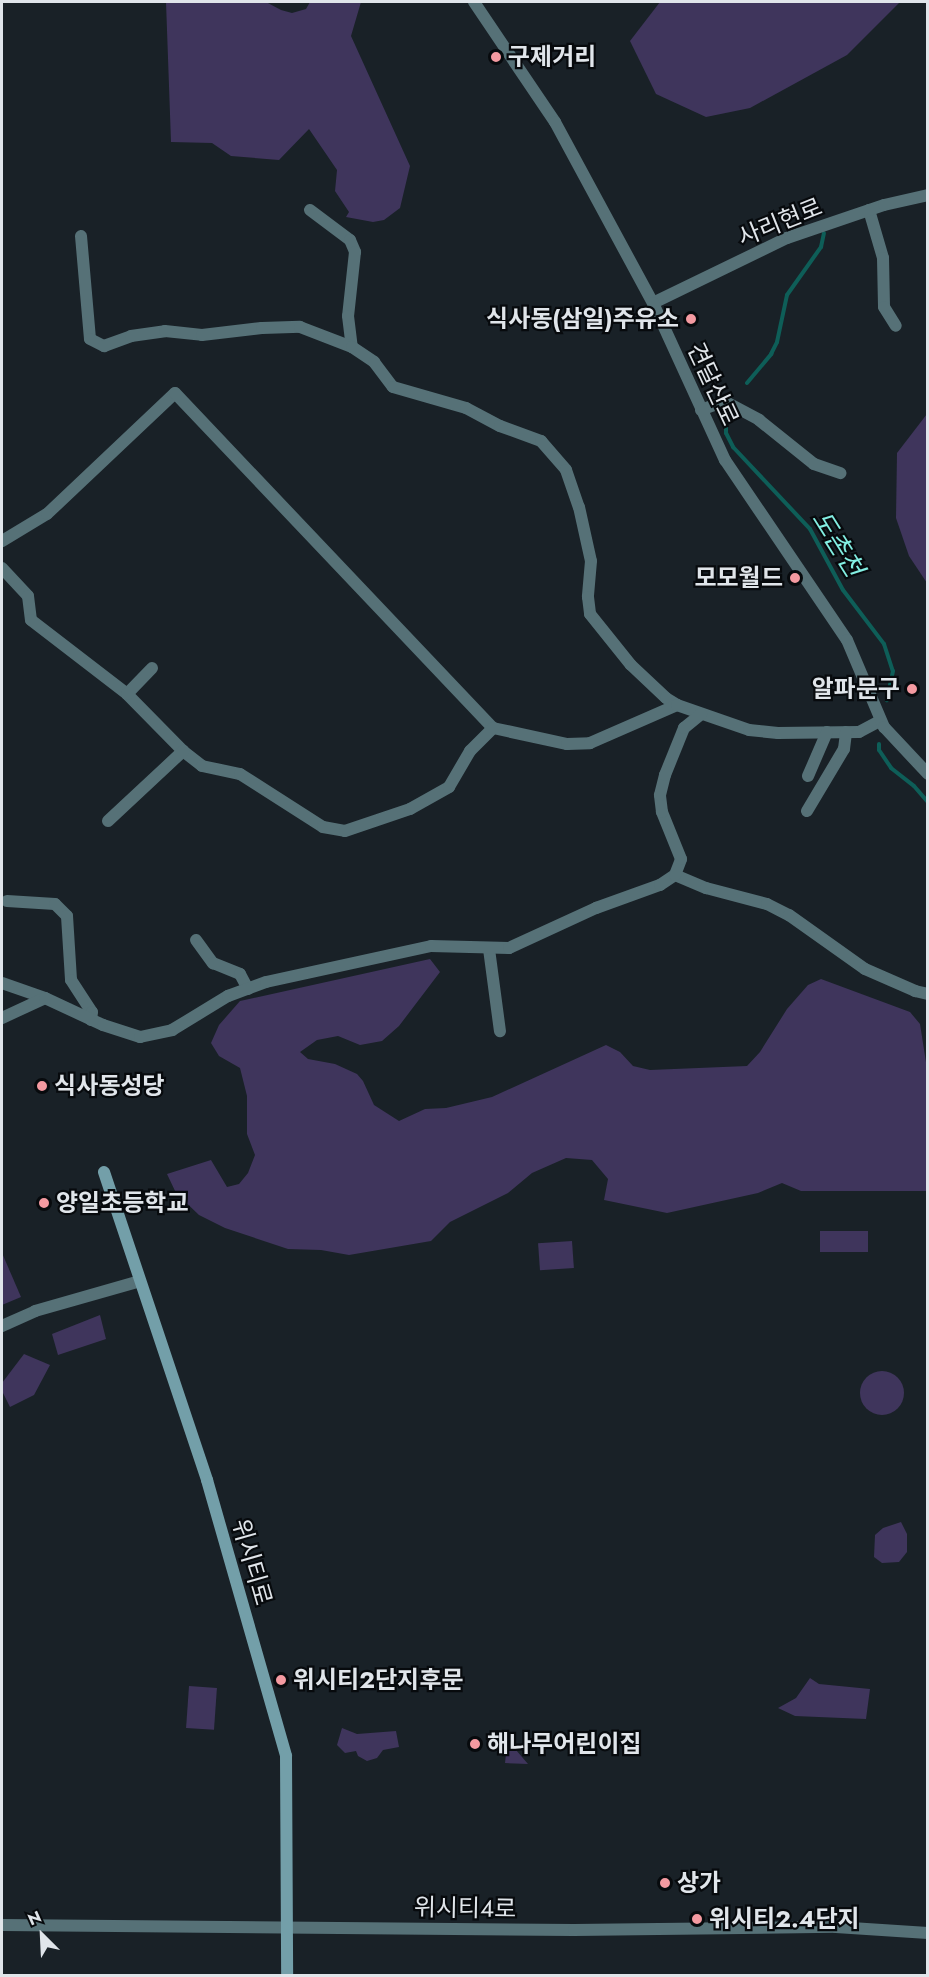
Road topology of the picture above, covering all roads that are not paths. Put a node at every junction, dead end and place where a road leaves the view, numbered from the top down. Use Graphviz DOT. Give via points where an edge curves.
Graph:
graph roads {
  1 [pos="474,2"];
  2 [pos="927,195"];
  3 [pos="310,210"];
  4 [pos="869,210"];
  5 [pos="81,236"];
  6 [pos="653,303"];
  7 [pos="896,326"];
  8 [pos="352,347"];
  9 [pos="701,410"];
  10 [pos="840,473"];
  11 [pos="2,541"];
  12 [pos="2,568"];
  13 [pos="152,668"];
  14 [pos="127,694"];
  15 [pos="677,705"];
  16 [pos="701,714"];
  17 [pos="880,721"];
  18 [pos="493,728"];
  19 [pos="827,732"];
  20 [pos="846,732"];
  21 [pos="183,751"];
  22 [pos="927,774"];
  23 [pos="808,776"];
  24 [pos="807,811"];
  25 [pos="108,821"];
  26 [pos="675,875"];
  27 [pos="6,901"];
  28 [pos="196,940"];
  29 [pos="489,949"];
  30 [pos="2,983"];
  31 [pos="248,989"];
  32 [pos="927,994"];
  33 [pos="45,998"];
  34 [pos="2,1018"];
  35 [pos="91,1020"];
  36 [pos="500,1031"];
  37 [pos="104,1172"];
  38 [pos="140,1281"];
  39 [pos="2,1326"];
  40 [pos="2,1925"];
  41 [pos="287,1926"];
  42 [pos="927,1933"];
  43 [pos="287,1976"];
  1 -- 6 [label="street, 견달산로" via="555,122"];
  2 -- 4 [label="street, 사리현로"];
  3 -- 8 [label="street" via="350,240 355,252 348,316"];
  4 -- 6 [label="street, 사리현로" via="787,238"];
  4 -- 7 [label="street" via="883,258 884,307"];
  5 -- 8 [label="street" via="90,339 104,346 131,336 165,331 202,335 300,327"];
  6 -- 9 [label="street, 견달산로"];
  8 -- 15 [label="street" via="374,362 393,387 466,408 541,441 566,470 579,507 591,561 590,614 630,665"];
  9 -- 10 [label="street" via="724,401 759,420 814,464"];
  9 -- 17 [label="street, 견달산로" via="725,460 848,640"];
  11 -- 18 [label="street" via="46,514 175,393"];
  12 -- 14 [label="street" via="28,596 31,620"];
  13 -- 14 [label="street"];
  14 -- 21 [label="street"];
  15 -- 16 [label="street"];
  15 -- 18 [label="street" via="590,743 567,744"];
  16 -- 19 [label="street" via="749,730 778,734"];
  16 -- 26 [label="street" via="684,728 660,795 662,812 681,859"];
  17 -- 20 [label="street" via="859,732"];
  17 -- 22 [label="street, 견달산로"];
  18 -- 21 [label="street" via="470,751 449,787 410,809 345,831 323,827 240,774 202,766"];
  19 -- 20 [label="street"];
  19 -- 23 [label="street"];
  20 -- 24 [label="street" via="844,749"];
  21 -- 25 [label="street"];
  26 -- 29 [label="street" via="660,885 596,908 509,948"];
  26 -- 32 [label="street" via="706,888 767,904 865,969"];
  27 -- 35 [label="street" via="55,904 67,916 71,980 92,1012"];
  28 -- 31 [label="street" via="213,963 240,974"];
  29 -- 31 [label="street" via="431,946"];
  29 -- 36 [label="street"];
  30 -- 33 [label="street"];
  31 -- 35 [label="street" via="228,996 172,1030 140,1037"];
  33 -- 34 [label="street"];
  33 -- 35 [label="street"];
  37 -- 38 [label="main road, 위시티로"];
  38 -- 39 [label="street" via="35,1311"];
  38 -- 41 [label="main road, 위시티로" via="207,1480 286,1756"];
  40 -- 41 [label="street, 위시티4로"];
  41 -- 42 [label="street, 위시티4로" via="553,1930 836,1927"];
  41 -- 43 [label="main road, 위시티로"];
}
